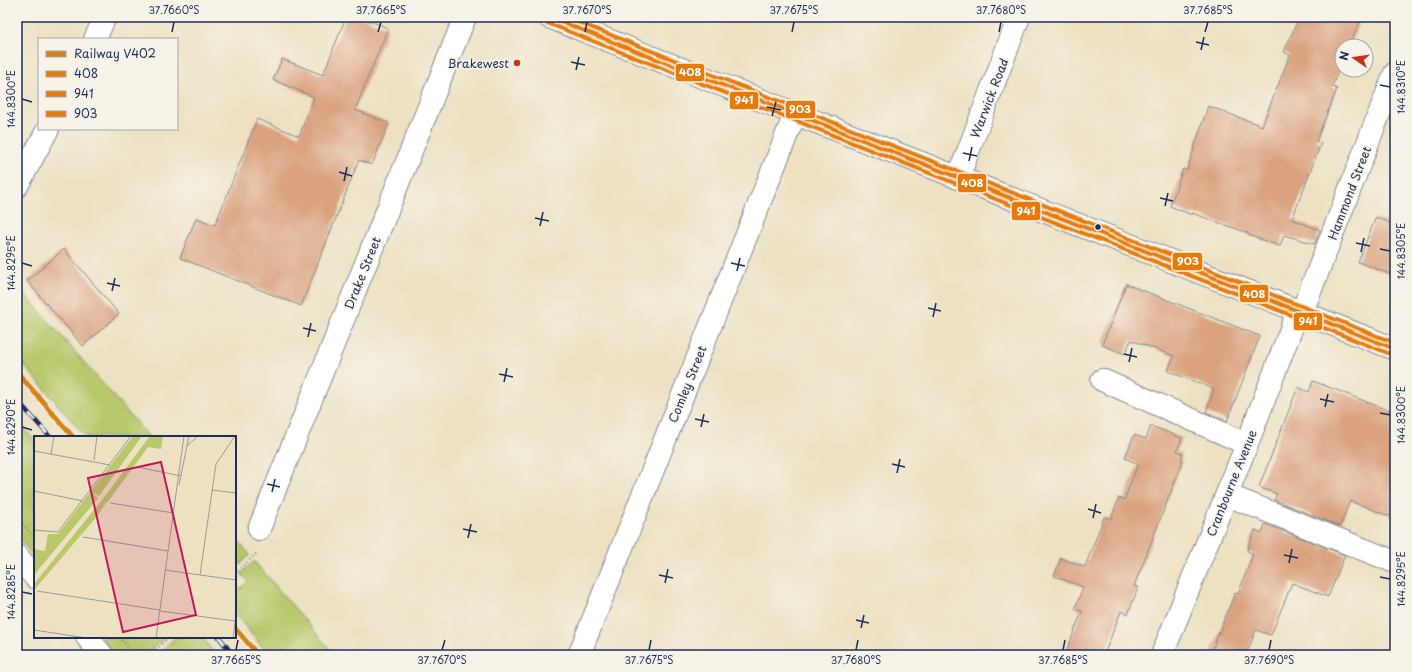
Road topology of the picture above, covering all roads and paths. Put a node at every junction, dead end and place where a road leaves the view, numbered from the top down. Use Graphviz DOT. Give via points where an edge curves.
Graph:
graph roads {
  1 [pos="105,17"];
  2 [pos="465,17"];
  3 [pos="549,17"];
  4 [pos="1019,17"];
  5 [pos="95,38"];
  6 [pos="1395,73"];
  7 [pos="795,114"];
  8 [pos="47,130"];
  9 [pos="958,178"];
  10 [pos="17,186"];
  11 [pos="1300,311"];
  12 [pos="1395,349"];
  13 [pos="1102,380"];
  14 [pos="1247,444"];
  15 [pos="1227,494"];
  16 [pos="17,518"];
  17 [pos="34,538"];
  18 [pos="260,539"];
  19 [pos="17,556"];
  20 [pos="1395,562"];
  21 [pos="236,573"];
  22 [pos="34,576"];
  23 [pos="88,638"];
  24 [pos="121,638"];
  25 [pos="168,638"];
  26 [pos="102,655"];
  27 [pos="135,655"];
  28 [pos="150,655"];
  29 [pos="579,655"];
  30 [pos="1162,655"];
  1 -- 5 [label="street"];
  2 -- 18 [label="street, Drake Street"];
  3 -- 7 [label="street"];
  4 -- 9 [label="street, Warwick Road"];
  6 -- 11 [label="street, Hammond Street"];
  7 -- 9 [label="street"];
  7 -- 29 [label="street, Comley Street"];
  8 -- 10 [label="street"];
  9 -- 11 [label="street"];
  11 -- 12 [label="street"];
  11 -- 14 [label="street, Cranbourne Avenue"];
  13 -- 14 [label="street"];
  14 -- 15 [label="street, Cranbourne Avenue"];
  15 -- 20 [label="street"];
  15 -- 30 [label="street, Cranbourne Avenue"];
  16 -- 17 [label="path"];
  18 -- 21 [label="path"];
  19 -- 22 [label="street"];
  23 -- 26 [label="street"];
  24 -- 27 [label="path"];
  25 -- 28 [label="path"];
}
